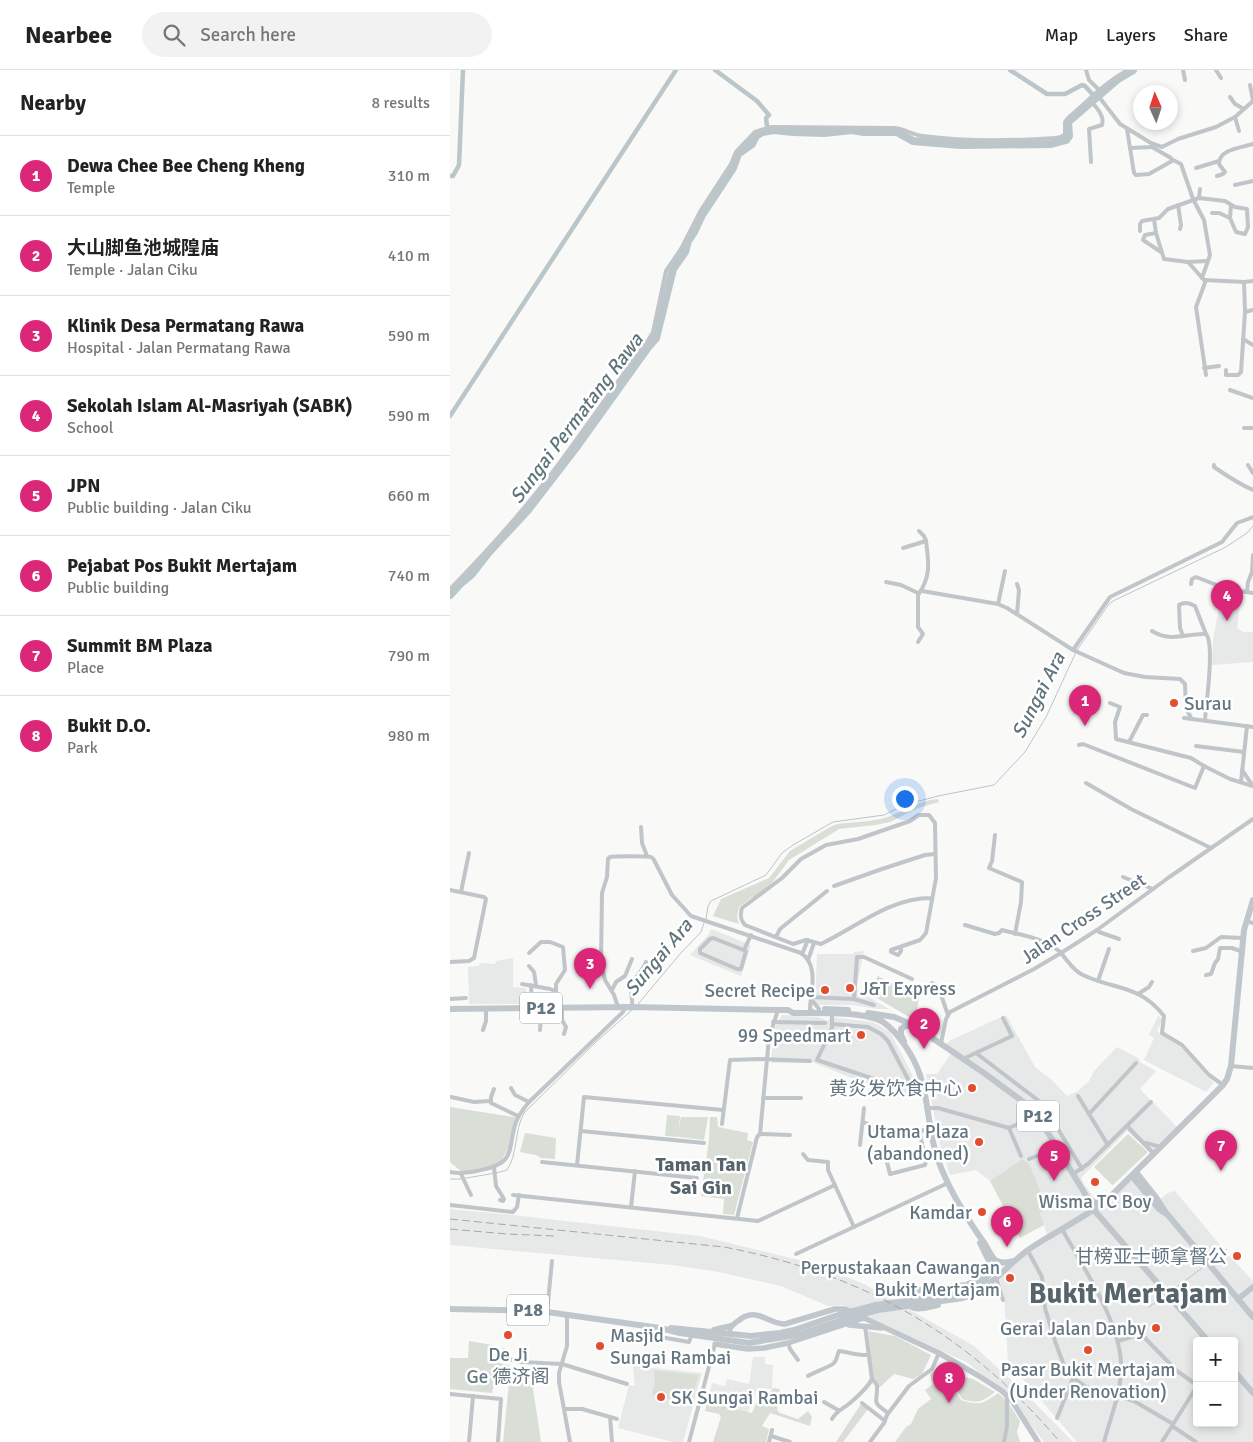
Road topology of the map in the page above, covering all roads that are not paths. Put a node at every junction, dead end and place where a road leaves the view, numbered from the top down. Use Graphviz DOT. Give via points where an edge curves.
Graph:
graph roads {
  1 [pos="1086,70"];
  2 [pos="1128,70"];
  3 [pos="1183,70"];
  4 [pos="1216,70"];
  5 [pos="1221,78"];
  6 [pos="1185,80"];
  7 [pos="1250,85"];
  8 [pos="1097,92"];
  9 [pos="1230,97"];
  10 [pos="1090,100"];
  11 [pos="1253,101"];
  12 [pos="1244,109"];
  13 [pos="1235,117"];
  14 [pos="1127,129"];
  15 [pos="1239,131"];
  16 [pos="1253,144"];
  17 [pos="1152,145"];
  18 [pos="1130,148"];
  19 [pos="1173,160"];
  20 [pos="1219,161"];
  21 [pos="1091,162"];
  22 [pos="1196,168"];
  23 [pos="1216,176"];
  24 [pos="1253,181"];
  25 [pos="1235,185"];
  26 [pos="1200,189"];
  27 [pos="1199,198"];
  28 [pos="1193,200"];
  29 [pos="1178,205"];
  30 [pos="1231,205"];
  31 [pos="1212,213"];
  32 [pos="1230,218"];
  33 [pos="1154,219"];
  34 [pos="1180,229"];
  35 [pos="1140,231"];
  36 [pos="1156,233"];
  37 [pos="1161,252"];
  38 [pos="1208,261"];
  39 [pos="1187,262"];
  40 [pos="1204,279"];
  41 [pos="1253,281"];
  42 [pos="1244,282"];
  43 [pos="1253,310"];
  44 [pos="1244,312"];
  45 [pos="1243,339"];
  46 [pos="1253,345"];
  47 [pos="1219,366"];
  48 [pos="1204,368"];
  49 [pos="1226,370"];
  50 [pos="1206,375"];
  51 [pos="1230,390"];
  52 [pos="1253,398"];
  53 [pos="1244,428"];
  54 [pos="1253,428"];
  55 [pos="1214,465"];
  56 [pos="1248,465"];
  57 [pos="1253,473"];
  58 [pos="1253,490"];
  59 [pos="1253,517"];
  60 [pos="919,531"];
  61 [pos="926,541"];
  62 [pos="903,548"];
  63 [pos="1253,555"];
  64 [pos="1005,571"];
  65 [pos="886,582"];
  66 [pos="1017,584"];
  67 [pos="1191,584"];
  68 [pos="450,589"];
  69 [pos="1247,591"];
  70 [pos="920,592"];
  71 [pos="1253,592"];
  72 [pos="998,604"];
  73 [pos="1017,614"];
  74 [pos="1152,632"];
  75 [pos="1206,634"];
  76 [pos="1183,636"];
  77 [pos="918,642"];
  78 [pos="1073,650"];
  79 [pos="1110,703"];
  80 [pos="1147,715"];
  81 [pos="1184,718"];
  82 [pos="1191,718"];
  83 [pos="1205,720"];
  84 [pos="1247,726"];
  85 [pos="1253,727"];
  86 [pos="1129,742"];
  87 [pos="1079,744"];
  88 [pos="1196,746"];
  89 [pos="1244,752"];
  90 [pos="1204,766"];
  91 [pos="1242,770"];
  92 [pos="1241,782"];
  93 [pos="1086,784"];
  94 [pos="1253,786"];
  95 [pos="1253,819"];
  96 [pos="641,827"];
  97 [pos="995,834"];
  98 [pos="1211,848"];
  99 [pos="469,853"];
  100 [pos="935,854"];
  101 [pos="647,856"];
  102 [pos="1123,877"];
  103 [pos="834,886"];
  104 [pos="1153,889"];
  105 [pos="450,890"];
  106 [pos="827,890"];
  107 [pos="461,892"];
  108 [pos="931,898"];
  109 [pos="1253,900"];
  110 [pos="1246,921"];
  111 [pos="1253,923"];
  112 [pos="965,925"];
  113 [pos="1097,930"];
  114 [pos="1015,934"];
  115 [pos="751,935"];
  116 [pos="776,937"];
  117 [pos="1243,938"];
  118 [pos="1119,939"];
  119 [pos="808,940"];
  120 [pos="814,943"];
  121 [pos="901,947"];
  122 [pos="1109,949"];
  123 [pos="744,950"];
  124 [pos="1193,951"];
  125 [pos="1243,952"];
  126 [pos="529,953"];
  127 [pos="1061,953"];
  128 [pos="802,954"];
  129 [pos="632,959"];
  130 [pos="808,960"];
  131 [pos="450,962"];
  132 [pos="646,962"];
  133 [pos="530,966"];
  134 [pos="1206,975"];
  135 [pos="912,979"];
  136 [pos="1098,981"];
  137 [pos="1152,982"];
  138 [pos="932,983"];
  139 [pos="522,984"];
  140 [pos="533,985"];
  141 [pos="612,990"];
  142 [pos="555,991"];
  143 [pos="1138,994"];
  144 [pos="810,997"];
  145 [pos="466,998"];
  146 [pos="450,999"];
  147 [pos="854,999"];
  148 [pos="874,1005"];
  149 [pos="621,1007"];
  150 [pos="632,1007"];
  151 [pos="532,1008"];
  152 [pos="542,1008"];
  153 [pos="559,1008"];
  154 [pos="450,1009"];
  155 [pos="486,1009"];
  156 [pos="778,1010"];
  157 [pos="814,1010"];
  158 [pos="832,1014"];
  159 [pos="948,1015"];
  160 [pos="886,1016"];
  161 [pos="1003,1018"];
  162 [pos="774,1022"];
  163 [pos="825,1023"];
  164 [pos="832,1024"];
  165 [pos="886,1024"];
  166 [pos="916,1027"];
  167 [pos="483,1030"];
  168 [pos="540,1030"];
  169 [pos="564,1034"];
  170 [pos="940,1043"];
  171 [pos="906,1048"];
  172 [pos="976,1053"];
  173 [pos="767,1059"];
  174 [pos="963,1059"];
  175 [pos="810,1061"];
  176 [pos="1136,1063"];
  177 [pos="1231,1066"];
  178 [pos="1253,1068"];
  179 [pos="922,1081"];
  180 [pos="910,1083"];
  181 [pos="1222,1085"];
  182 [pos="511,1088"];
  183 [pos="494,1089"];
  184 [pos="911,1091"];
  185 [pos="1078,1096"];
  186 [pos="452,1097"];
  187 [pos="763,1098"];
  188 [pos="801,1098"];
  189 [pos="490,1101"];
  190 [pos="529,1102"];
  191 [pos="1151,1102"];
  192 [pos="864,1108"];
  193 [pos="926,1108"];
  194 [pos="723,1110"];
  195 [pos="1036,1113"];
  196 [pos="1089,1114"];
  197 [pos="518,1116"];
  198 [pos="863,1122"];
  199 [pos="722,1124"];
  200 [pos="1127,1126"];
  201 [pos="930,1128"];
  202 [pos="1009,1128"];
  203 [pos="581,1131"];
  204 [pos="872,1131"];
  205 [pos="760,1134"];
  206 [pos="790,1135"];
  207 [pos="1144,1142"];
  208 [pos="704,1143"];
  209 [pos="860,1145"];
  210 [pos="1108,1145"];
  211 [pos="1161,1147"];
  212 [pos="1057,1148"];
  213 [pos="884,1150"];
  214 [pos="803,1154"];
  215 [pos="1154,1154"];
  216 [pos="1021,1156"];
  217 [pos="1029,1159"];
  218 [pos="542,1162"];
  219 [pos="577,1165"];
  220 [pos="494,1168"];
  221 [pos="1082,1169"];
  222 [pos="635,1171"];
  223 [pos="450,1172"];
  224 [pos="1073,1174"];
  225 [pos="1134,1174"];
  226 [pos="461,1175"];
  227 [pos="697,1178"];
  228 [pos="948,1183"];
  229 [pos="835,1185"];
  230 [pos="471,1194"];
  231 [pos="512,1195"];
  232 [pos="519,1196"];
  233 [pos="1087,1197"];
  234 [pos="500,1200"];
  235 [pos="1106,1201"];
  236 [pos="450,1205"];
  237 [pos="631,1207"];
  238 [pos="1094,1210"];
  239 [pos="1081,1217"];
  240 [pos="737,1218"];
  241 [pos="854,1227"];
  242 [pos="1062,1229"];
  243 [pos="979,1237"];
  244 [pos="1028,1250"];
  245 [pos="796,1254"];
  246 [pos="988,1260"];
  247 [pos="552,1261"];
  248 [pos="1015,1261"];
  249 [pos="996,1277"];
  250 [pos="1253,1287"];
  251 [pos="978,1289"];
  252 [pos="1238,1299"];
  253 [pos="1003,1300"];
  254 [pos="450,1309"];
  255 [pos="509,1309"];
  256 [pos="547,1312"];
  257 [pos="567,1314"];
  258 [pos="1253,1317"];
  259 [pos="864,1318"];
  260 [pos="740,1320"];
  261 [pos="509,1324"];
  262 [pos="845,1325"];
  263 [pos="731,1326"];
  264 [pos="865,1326"];
  265 [pos="652,1327"];
  266 [pos="664,1328"];
  267 [pos="700,1330"];
  268 [pos="889,1330"];
  269 [pos="680,1333"];
  270 [pos="730,1334"];
  271 [pos="751,1336"];
  272 [pos="691,1337"];
  273 [pos="1205,1337"];
  274 [pos="762,1338"];
  275 [pos="1118,1341"];
  276 [pos="788,1343"];
  277 [pos="715,1344"];
  278 [pos="504,1350"];
  279 [pos="939,1353"];
  280 [pos="868,1355"];
  281 [pos="798,1360"];
  282 [pos="562,1364"];
  283 [pos="808,1376"];
  284 [pos="1238,1376"];
  285 [pos="1073,1378"];
  286 [pos="872,1379"];
  287 [pos="1193,1382"];
  288 [pos="627,1384"];
  289 [pos="1193,1391"];
  290 [pos="1253,1393"];
  291 [pos="450,1394"];
  292 [pos="1006,1395"];
  293 [pos="1117,1395"];
  294 [pos="473,1396"];
  295 [pos="824,1402"];
  296 [pos="862,1403"];
  297 [pos="565,1409"];
  298 [pos="838,1410"];
  299 [pos="888,1413"];
  300 [pos="610,1417"];
  301 [pos="1057,1418"];
  302 [pos="617,1419"];
  303 [pos="832,1419"];
  304 [pos="885,1421"];
  305 [pos="1172,1425"];
  306 [pos="772,1430"];
  307 [pos="770,1436"];
  308 [pos="469,1442"];
  309 [pos="498,1442"];
  310 [pos="570,1442"];
  311 [pos="612,1442"];
  312 [pos="689,1442"];
  313 [pos="769,1442"];
  314 [pos="790,1442"];
  315 [pos="870,1442"];
  316 [pos="1004,1442"];
  317 [pos="1038,1442"];
  318 [pos="1104,1442"];
  319 [pos="1162,1442"];
  320 [pos="1196,1442"];
  1 -- 8 [label="street"];
  2 -- 8 [label="street"];
  3 -- 6 [label="street"];
  4 -- 5 [label="street"];
  7 -- 11 [label="street"];
  8 -- 10 [label="street"];
  8 -- 14 [label="street" via="1118,122"];
  9 -- 12 [label="street"];
  10 -- 21 [label="street" via="1103,122 1102,126 1090,129"];
  10 -- 68 [label="street" via="1065,122 1065,134 1055,138 965,141 923,136 901,128 771,127 755,132 736,152 666,271 649,339 568,452 518,514"];
  11 -- 12 [label="street"];
  12 -- 13 [label="street"];
  13 -- 15 [label="street"];
  13 -- 17 [label="street" via="1167,146"];
  14 -- 17 [label="street"];
  14 -- 18 [label="street"];
  16 -- 20 [label="street" via="1223,154"];
  17 -- 18 [label="street"];
  17 -- 19 [label="street"];
  18 -- 19 [label="street" via="1136,176 1153,172"];
  19 -- 28 [label="street" via="1181,164"];
  20 -- 22 [label="street"];
  20 -- 23 [label="street" via="1225,172"];
  24 -- 25 [label="street"];
  26 -- 27 [label="street"];
  27 -- 28 [label="street"];
  27 -- 30 [label="street" via="1225,201"];
  28 -- 29 [label="street"];
  28 -- 38 [label="street" via="1204,220 1210,249"];
  29 -- 33 [label="street"];
  29 -- 34 [label="street"];
  30 -- 32 [label="street"];
  30 -- 32 [label="street" via="1248,211 1245,234 1236,232"];
  31 -- 32 [label="street"];
  33 -- 35 [label="street" via="1142,221"];
  33 -- 36 [label="street"];
  36 -- 37 [label="street"];
  36 -- 37 [label="street" via="1144,235 1143,240"];
  37 -- 39 [label="street" via="1166,260"];
  38 -- 39 [label="street"];
  38 -- 40 [label="street"];
  39 -- 40 [label="street"];
  40 -- 42 [label="street"];
  40 -- 48 [label="street" via="1196,307"];
  41 -- 42 [label="street"];
  42 -- 44 [label="street"];
  43 -- 44 [label="street"];
  44 -- 45 [label="street"];
  45 -- 46 [label="street"];
  45 -- 49 [label="street" via="1240,375 1226,376"];
  47 -- 48 [label="street"];
  48 -- 50 [label="street"];
  51 -- 52 [label="street"];
  53 -- 54 [label="street"];
  55 -- 58 [label="street" via="1239,484"];
  56 -- 57 [label="street"];
  59 -- 78 [label="street" via="1237,524 1222,542 1110,597"];
  60 -- 61 [label="street"];
  61 -- 62 [label="street"];
  61 -- 70 [label="street" via="928,571"];
  63 -- 69 [label="street"];
  64 -- 72 [label="street"];
  65 -- 70 [label="street"];
  66 -- 73 [label="street" via="1020,590"];
  67 -- 69 [label="street" via="1196,577 1227,589"];
  69 -- 71 [label="street"];
  70 -- 72 [label="street"];
  70 -- 77 [label="street" via="918,627 923,634"];
  72 -- 73 [label="street"];
  73 -- 78 [label="street"];
  74 -- 76 [label="street" via="1167,638"];
  75 -- 76 [label="street"];
  75 -- 76 [label="street" via="1191,603 1179,605"];
  75 -- 83 [label="street" via="1210,642"];
  78 -- 82 [label="street" via="1124,673 1183,680 1186,708"];
  79 -- 86 [label="street" via="1120,707 1115,722 1116,739"];
  80 -- 86 [label="street" via="1143,715"];
  81 -- 82 [label="street"];
  82 -- 83 [label="street"];
  83 -- 84 [label="street"];
  84 -- 85 [label="street"];
  84 -- 89 [label="street"];
  86 -- 90 [label="street" via="1190,758"];
  87 -- 90 [label="street" via="1195,788"];
  88 -- 89 [label="street"];
  89 -- 91 [label="street"];
  90 -- 92 [label="street"];
  91 -- 92 [label="street"];
  91 -- 94 [label="street"];
  92 -- 94 [label="street"];
  93 -- 98 [label="street"];
  95 -- 98 [label="street, Jalan Cross Street"];
  96 -- 101 [label="street"];
  97 -- 114 [label="street" via="989,868 1022,882"];
  98 -- 104 [label="street, Jalan Cross Street"];
  99 -- 107 [label="street"];
  100 -- 103 [label="street" via="882,868"];
  100 -- 108 [label="street" via="936,878"];
  100 -- 116 [label="street" via="935,823 928,815 919,815 858,839 826,845 801,859 742,908 740,914 744,925"];
  101 -- 115 [label="street" via="652,857 672,895 686,912 695,918"];
  101 -- 141 [label="street" via="608,859 602,893 600,949 602,972"];
  102 -- 104 [label="street"];
  104 -- 113 [label="street, Jalan Cross Street"];
  105 -- 107 [label="street"];
  106 -- 116 [label="street" via="780,929"];
  107 -- 131 [label="street" via="486,899 474,958"];
  108 -- 120 [label="street" via="893,906 821,944"];
  108 -- 121 [label="street" via="926,933 920,940"];
  109 -- 110 [label="main road"];
  110 -- 111 [label="street"];
  110 -- 117 [label="main road"];
  112 -- 114 [label="street" via="995,934 1002,930"];
  113 -- 118 [label="street"];
  113 -- 127 [label="street, Jalan Cross Street"];
  114 -- 127 [label="street" via="1046,942"];
  115 -- 123 [label="street"];
  115 -- 128 [label="street"];
  116 -- 119 [label="street" via="793,944"];
  117 -- 124 [label="street" via="1221,938 1206,948"];
  117 -- 125 [label="main road"];
  119 -- 120 [label="street"];
  119 -- 128 [label="street"];
  120 -- 130 [label="street"];
  122 -- 136 [label="street"];
  123 -- 123 [label="street" via="746,953 738,969 699,952 713,938"];
  125 -- 134 [label="street" via="1220,948 1211,974"];
  125 -- 177 [label="main road"];
  126 -- 142 [label="street" via="541,942 563,947 565,970"];
  127 -- 136 [label="street" via="1081,974"];
  127 -- 159 [label="street, Jalan Cross Street"];
  128 -- 130 [label="street"];
  129 -- 141 [label="street" via="625,976 616,982"];
  130 -- 144 [label="street" via="813,975"];
  132 -- 150 [label="street" via="631,989"];
  133 -- 140 [label="street" via="534,972"];
  135 -- 147 [label="street" via="864,957 857,957"];
  136 -- 143 [label="street"];
  137 -- 143 [label="street"];
  138 -- 159 [label="street" via="938,986"];
  139 -- 140 [label="street"];
  140 -- 142 [label="street"];
  140 -- 151 [label="street"];
  141 -- 149 [label="street"];
  142 -- 153 [label="street"];
  143 -- 181 [label="street" via="1164,1016 1162,1033 1182,1045"];
  144 -- 147 [label="street"];
  144 -- 157 [label="street"];
  144 -- 157 [label="street"];
  145 -- 146 [label="street"];
  147 -- 148 [label="street"];
  149 -- 150 [label="main road, P12"];
  149 -- 153 [label="main road, P12"];
  149 -- 190 [label="street" via="623,1012"];
  150 -- 156 [label="main road, P12"];
  151 -- 152 [label="main road, P12"];
  151 -- 155 [label="main road, P12"];
  152 -- 153 [label="main road, P12"];
  152 -- 168 [label="street"];
  153 -- 169 [label="street" via="566,1027"];
  154 -- 155 [label="main road, P12"];
  155 -- 167 [label="street"];
  156 -- 157 [label="main road, P12"];
  156 -- 162 [label="street"];
  157 -- 158 [label="main road, P12"];
  157 -- 160 [label="main road, P12" via="849,1010"];
  158 -- 164 [label="street"];
  158 -- 165 [label="main road, P12" via="868,1017"];
  159 -- 170 [label="street"];
  160 -- 165 [label="main road" via="892,1022"];
  160 -- 166 [label="main road, P12"];
  161 -- 172 [label="street" via="1012,1036"];
  162 -- 163 [label="street"];
  162 -- 173 [label="street"];
  164 -- 180 [label="street" via="868,1027 881,1034"];
  164 -- 180 [label="street" via="817,1060 892,1086"];
  165 -- 171 [label="main road"];
  166 -- 170 [label="main road, P12"];
  166 -- 171 [label="main road" via="907,1026 902,1030"];
  170 -- 174 [label="main road, P12"];
  171 -- 179 [label="main road"];
  172 -- 174 [label="street"];
  172 -- 221 [label="street" via="1043,1104"];
  173 -- 175 [label="street"];
  173 -- 187 [label="street"];
  173 -- 194 [label="street" via="730,1060"];
  174 -- 195 [label="main road, P12"];
  176 -- 196 [label="street"];
  177 -- 178 [label="street"];
  177 -- 181 [label="main road"];
  179 -- 180 [label="street"];
  179 -- 193 [label="main road"];
  180 -- 184 [label="street"];
  181 -- 211 [label="main road"];
  182 -- 190 [label="street"];
  183 -- 189 [label="street"];
  185 -- 196 [label="street"];
  186 -- 189 [label="street" via="474,1102"];
  187 -- 188 [label="street"];
  187 -- 205 [label="street"];
  189 -- 197 [label="street"];
  190 -- 197 [label="street"];
  191 -- 200 [label="street"];
  192 -- 198 [label="street"];
  193 -- 201 [label="main road"];
  193 -- 202 [label="street" via="938,1108"];
  194 -- 199 [label="street"];
  194 -- 203 [label="street" via="584,1097"];
  195 -- 202 [label="street"];
  195 -- 212 [label="main road, P12"];
  196 -- 210 [label="street"];
  197 -- 220 [label="street" via="507,1157"];
  198 -- 204 [label="street" via="871,1125"];
  198 -- 209 [label="street"];
  200 -- 207 [label="street"];
  200 -- 210 [label="street"];
  201 -- 213 [label="street" via="920,1135 925,1165 890,1174"];
  201 -- 228 [label="main road"];
  202 -- 216 [label="street"];
  203 -- 208 [label="street"];
  203 -- 219 [label="street"];
  205 -- 206 [label="street"];
  205 -- 240 [label="street"];
  207 -- 211 [label="street"];
  207 -- 215 [label="street"];
  210 -- 221 [label="street"];
  211 -- 215 [label="main road"];
  212 -- 217 [label="street"];
  212 -- 224 [label="main road, P12"];
  214 -- 229 [label="street" via="808,1160 828,1162"];
  215 -- 225 [label="main road"];
  218 -- 219 [label="street"];
  219 -- 222 [label="street"];
  220 -- 226 [label="street"];
  220 -- 234 [label="street" via="496,1186 504,1199"];
  221 -- 224 [label="street"];
  222 -- 227 [label="street"];
  222 -- 237 [label="street"];
  223 -- 226 [label="street"];
  224 -- 233 [label="main road, P12"];
  225 -- 235 [label="main road"];
  225 -- 252 [label="main road"];
  226 -- 230 [label="street"];
  228 -- 241 [label="street"];
  228 -- 243 [label="main road"];
  229 -- 240 [label="street" via="758,1221"];
  229 -- 241 [label="street"];
  231 -- 232 [label="street"];
  232 -- 236 [label="street" via="513,1212"];
  232 -- 237 [label="street"];
  233 -- 235 [label="main road" via="1095,1203"];
  233 -- 239 [label="main road" via="1088,1206"];
  235 -- 238 [label="main road"];
  237 -- 240 [label="street"];
  238 -- 239 [label="main road"];
  238 -- 273 [label="main road"];
  239 -- 242 [label="main road"];
  241 -- 245 [label="street"];
  242 -- 244 [label="main road"];
  242 -- 275 [label="street" via="1105,1308"];
  243 -- 246 [label="main road"];
  243 -- 248 [label="main road" via="995,1260 1003,1263"];
  244 -- 248 [label="main road"];
  244 -- 285 [label="street" via="1042,1277 1045,1308 1055,1341"];
  246 -- 249 [label="main road" via="987,1272 974,1282 914,1291 908,1293 906,1302 910,1307 920,1308 964,1301 985,1292"];
  246 -- 251 [label="main road" via="991,1273"];
  247 -- 256 [label="street"];
  248 -- 249 [label="main road, P18"];
  249 -- 251 [label="main road, P18"];
  249 -- 253 [label="street"];
  250 -- 252 [label="street"];
  251 -- 274 [label="main road, P18" via="876,1305"];
  252 -- 258 [label="main road"];
  254 -- 255 [label="main road, P18"];
  255 -- 256 [label="main road, P18"];
  255 -- 261 [label="street"];
  256 -- 257 [label="main road, P18"];
  257 -- 265 [label="main road, P18"];
  257 -- 282 [label="street" via="567,1346"];
  259 -- 260 [label="street" via="838,1308 785,1324 758,1315"];
  259 -- 262 [label="street"];
  259 -- 268 [label="street"];
  260 -- 263 [label="street"];
  260 -- 271 [label="street" via="737,1329"];
  262 -- 264 [label="street"];
  262 -- 276 [label="street"];
  263 -- 267 [label="main road"];
  263 -- 270 [label="street"];
  264 -- 268 [label="street"];
  264 -- 280 [label="street"];
  265 -- 266 [label="main road, P18"];
  265 -- 272 [label="street" via="649,1336 689,1342"];
  266 -- 267 [label="main road, P18"];
  266 -- 269 [label="main road, P18"];
  267 -- 270 [label="main road, P18"];
  268 -- 279 [label="street"];
  269 -- 272 [label="main road"];
  269 -- 274 [label="main road, P18" via="743,1343"];
  270 -- 271 [label="main road, P18"];
  270 -- 274 [label="main road" via="735,1340"];
  271 -- 274 [label="main road, P18"];
  272 -- 277 [label="main road"];
  275 -- 287 [label="street" via="1142,1336"];
  275 -- 293 [label="street" via="1121,1373"];
  276 -- 277 [label="street" via="756,1349"];
  276 -- 281 [label="street"];
  277 -- 312 [label="street"];
  278 -- 282 [label="street" via="508,1359 520,1362"];
  279 -- 292 [label="street"];
  279 -- 299 [label="street" via="932,1369 909,1386"];
  280 -- 283 [label="street" via="839,1351 833,1364"];
  280 -- 286 [label="street"];
  282 -- 288 [label="street"];
  282 -- 297 [label="street" via="559,1382"];
  284 -- 290 [label="main road"];
  285 -- 293 [label="street" via="1086,1387"];
  285 -- 301 [label="street"];
  286 -- 298 [label="street" via="864,1391"];
  286 -- 299 [label="street" via="877,1385 874,1400"];
  289 -- 305 [label="street"];
  291 -- 294 [label="street"];
  292 -- 316 [label="street"];
  292 -- 317 [label="street"];
  293 -- 305 [label="street" via="1134,1401"];
  293 -- 318 [label="street"];
  294 -- 308 [label="street"];
  294 -- 309 [label="street" via="501,1400"];
  295 -- 298 [label="street"];
  296 -- 304 [label="street"];
  297 -- 300 [label="street" via="582,1409"];
  297 -- 310 [label="street"];
  298 -- 303 [label="street"];
  299 -- 304 [label="street"];
  300 -- 302 [label="street"];
  300 -- 311 [label="street"];
  304 -- 315 [label="street"];
  305 -- 319 [label="street"];
  305 -- 320 [label="street"];
  306 -- 307 [label="street"];
  307 -- 313 [label="street"];
  307 -- 314 [label="street"];
}
